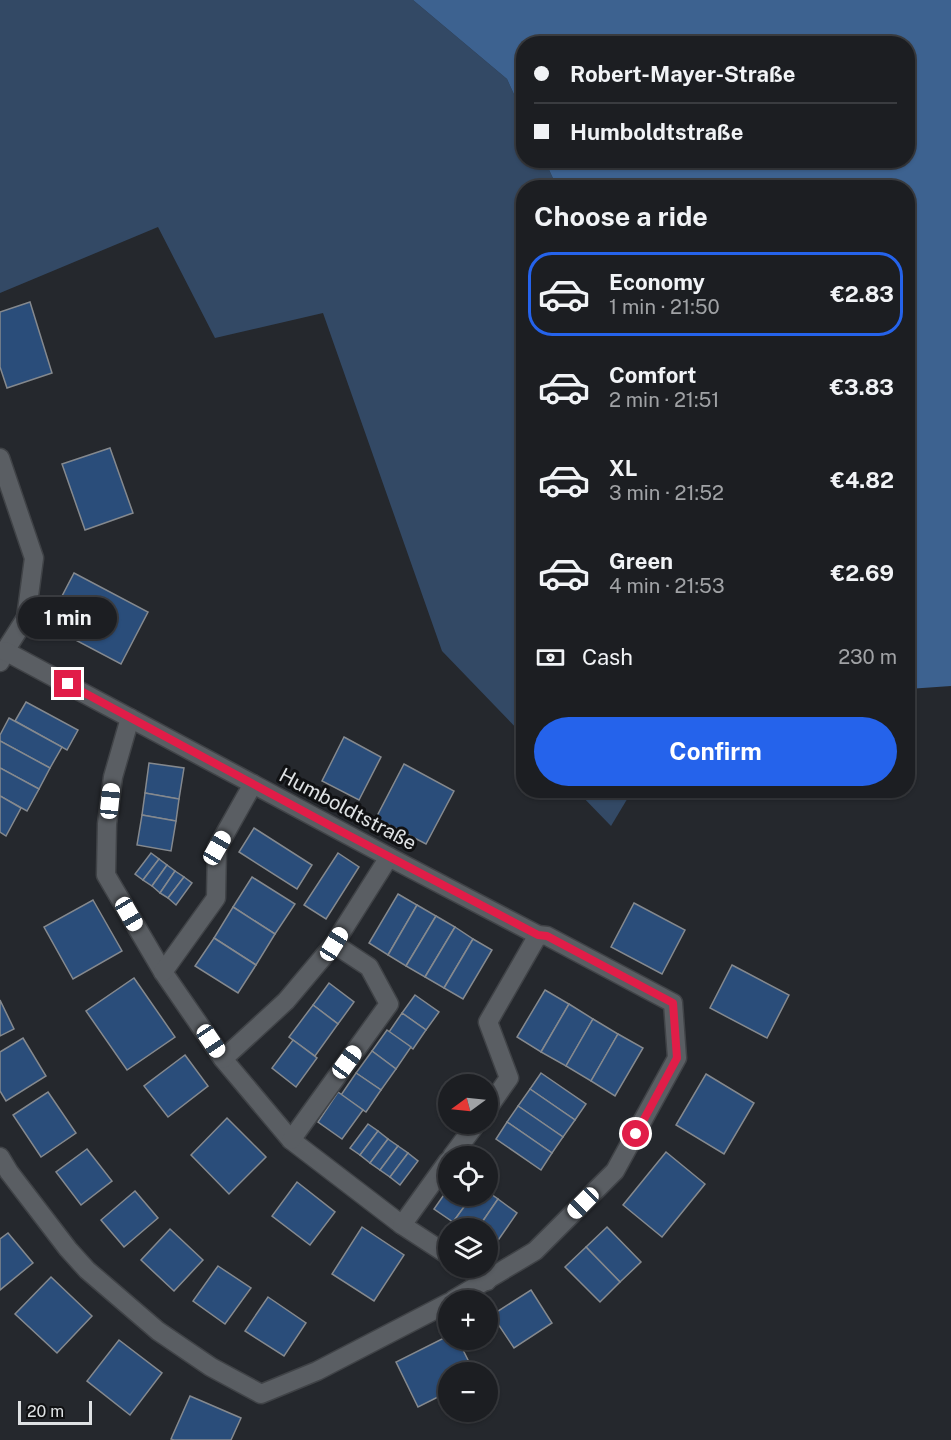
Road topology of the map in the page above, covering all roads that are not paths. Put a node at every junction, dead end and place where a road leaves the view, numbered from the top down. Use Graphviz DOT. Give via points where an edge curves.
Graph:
graph roads {
  1 [pos="0,458"];
  2 [pos="2,656"];
  3 [pos="130,718"];
  4 [pos="253,784"];
  5 [pos="389,857"];
  6 [pos="538,935"];
  7 [pos="334,944"];
  8 [pos="163,972"];
  9 [pos="223,1059"];
  10 [pos="498,1094"];
  11 [pos="291,1140"];
  12 [pos="0,1157"];
  13 [pos="438,1175"];
  14 [pos="402,1225"];
  15 [pos="438,1248"];
  16 [pos="482,1278"];
  17 [pos="487,1281"];
  18 [pos="471,1290"];
  19 [pos="438,1308"];
  1 -- 2 [label="street" via="34,558 26,618"];
  2 -- 3 [label="street, Humboldtstraße"];
  3 -- 4 [label="street, Humboldtstraße"];
  3 -- 8 [label="street" via="113,777 106,875"];
  4 -- 5 [label="street, Humboldtstraße"];
  4 -- 8 [label="street" via="217,848 216,898"];
  5 -- 6 [label="street, Humboldtstraße"];
  5 -- 7 [label="street"];
  6 -- 10 [label="street" via="488,1022 509,1078"];
  6 -- 17 [label="street, Humboldtstraße" via="547,936 673,1003 677,1058 615,1172 535,1251"];
  7 -- 9 [label="street" via="286,1001"];
  7 -- 11 [label="street" via="369,967 389,1004"];
  8 -- 9 [label="street"];
  9 -- 11 [label="street"];
  11 -- 14 [label="street"];
  12 -- 19 [label="street" via="87,1270 158,1331 211,1367 261,1394 317,1371"];
  13 -- 14 [label="street"];
  14 -- 15 [label="street"];
  16 -- 17 [label="street"];
  17 -- 18 [label="street"];
}
